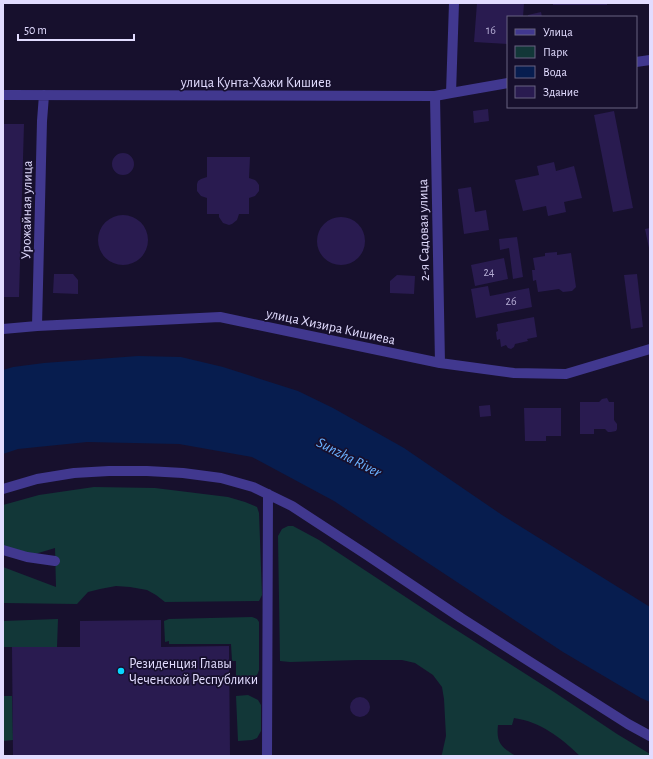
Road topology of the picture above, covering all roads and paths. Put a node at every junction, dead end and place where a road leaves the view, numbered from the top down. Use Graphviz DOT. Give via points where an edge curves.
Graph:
graph roads {
  1 [pos="454,3"];
  2 [pos="650,60"];
  3 [pos="637,62"];
  4 [pos="507,83"];
  5 [pos="451,93"];
  6 [pos="3,95"];
  7 [pos="44,95"];
  8 [pos="435,96"];
  9 [pos="37,326"];
  10 [pos="3,329"];
  11 [pos="650,349"];
  12 [pos="440,363"];
  13 [pos="3,489"];
  14 [pos="268,494"];
  15 [pos="3,550"];
  16 [pos="54,561"];
  17 [pos="650,736"];
  18 [pos="267,756"];
  1 -- 5 [label="street"];
  2 -- 3 [label="street"];
  4 -- 5 [label="street, улица Кунта-Хажи Кишиев"];
  5 -- 8 [label="street, улица Кунта-Хажи Кишиев"];
  6 -- 7 [label="street, улица Кунта-Хажи Кишиев"];
  7 -- 8 [label="street, улица Кунта-Хажи Кишиев"];
  7 -- 9 [label="street, Урожайная улица"];
  8 -- 12 [label="street, 2-я Садовая улица"];
  9 -- 10 [label="street, улица Хизира Кишиева"];
  9 -- 12 [label="street, улица Хизира Кишиева" via="220,317"];
  11 -- 12 [label="street, улица Хизира Кишиева" via="566,374 514,373"];
  13 -- 14 [label="street" via="74,473 147,471 220,478"];
  14 -- 17 [label="street" via="292,506 461,618"];
  14 -- 18 [label="street"];
  15 -- 16 [label="street"];
}
